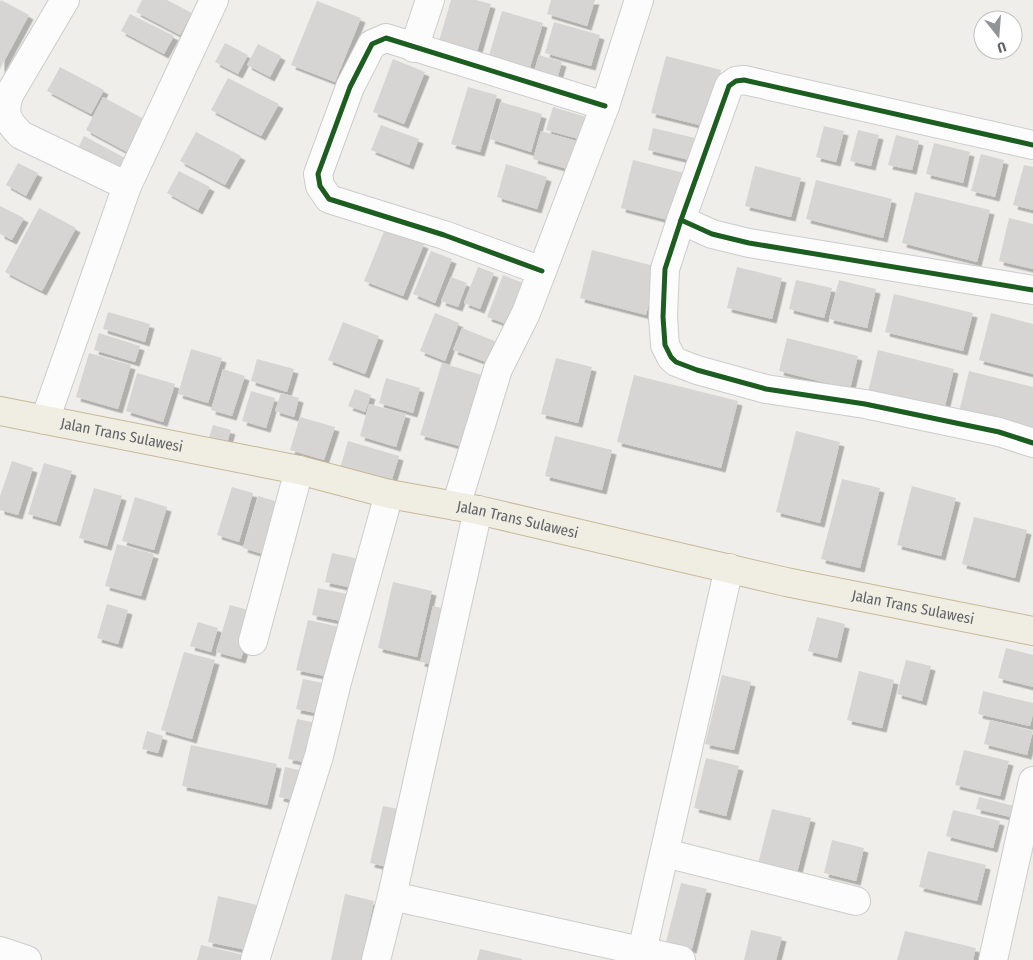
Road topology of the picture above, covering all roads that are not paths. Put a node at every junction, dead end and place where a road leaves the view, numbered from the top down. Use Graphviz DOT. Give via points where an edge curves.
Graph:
graph roads {
  1 [pos="65,0"];
  2 [pos="214,0"];
  3 [pos="430,0"];
  4 [pos="639,0"];
  5 [pos="414,48"];
  6 [pos="605,106"];
  7 [pos="5,123"];
  8 [pos="1033,145"];
  9 [pos="127,186"];
  10 [pos="681,220"];
  11 [pos="542,271"];
  12 [pos="1033,290"];
  13 [pos="0,411"];
  14 [pos="45,420"];
  15 [pos="1033,443"];
  16 [pos="299,470"];
  17 [pos="389,494"];
  18 [pos="467,508"];
  19 [pos="728,568"];
  20 [pos="1033,631"];
  21 [pos="253,642"];
  22 [pos="1033,781"];
  23 [pos="664,853"];
  24 [pos="392,896"];
  25 [pos="856,900"];
  26 [pos="641,956"];
  27 [pos="255,960"];
  28 [pos="376,960"];
  29 [pos="682,960"];
  30 [pos="993,960"];
  1 -- 7 [label="street" via="9,95"];
  2 -- 9 [label="street"];
  3 -- 5 [label="street"];
  4 -- 6 [label="street"];
  5 -- 6 [label="street"];
  5 -- 11 [label="street" via="386,38 372,44 350,87 321,164 318,174 320,186 329,198"];
  6 -- 11 [label="street"];
  7 -- 9 [label="street" via="20,135"];
  8 -- 10 [label="street" via="744,80 736,81 729,86"];
  9 -- 14 [label="street"];
  10 -- 12 [label="street" via="712,234 749,243"];
  10 -- 15 [label="street" via="665,269 663,317 665,345 676,362 766,389 865,404 999,432"];
  11 -- 18 [label="street" via="526,313 498,369"];
  13 -- 14 [label="highway, Jalan Trans Sulawesi"];
  14 -- 16 [label="highway, Jalan Trans Sulawesi"];
  16 -- 17 [label="highway, Jalan Trans Sulawesi"];
  16 -- 21 [label="street"];
  17 -- 18 [label="highway, Jalan Trans Sulawesi"];
  17 -- 27 [label="street" via="319,756"];
  18 -- 19 [label="highway, Jalan Trans Sulawesi"];
  18 -- 24 [label="street"];
  19 -- 20 [label="highway, Jalan Trans Sulawesi"];
  19 -- 23 [label="street"];
  22 -- 30 [label="street"];
  23 -- 25 [label="street"];
  23 -- 26 [label="street"];
  24 -- 26 [label="street"];
  24 -- 28 [label="street"];
  26 -- 29 [label="street"];
}
